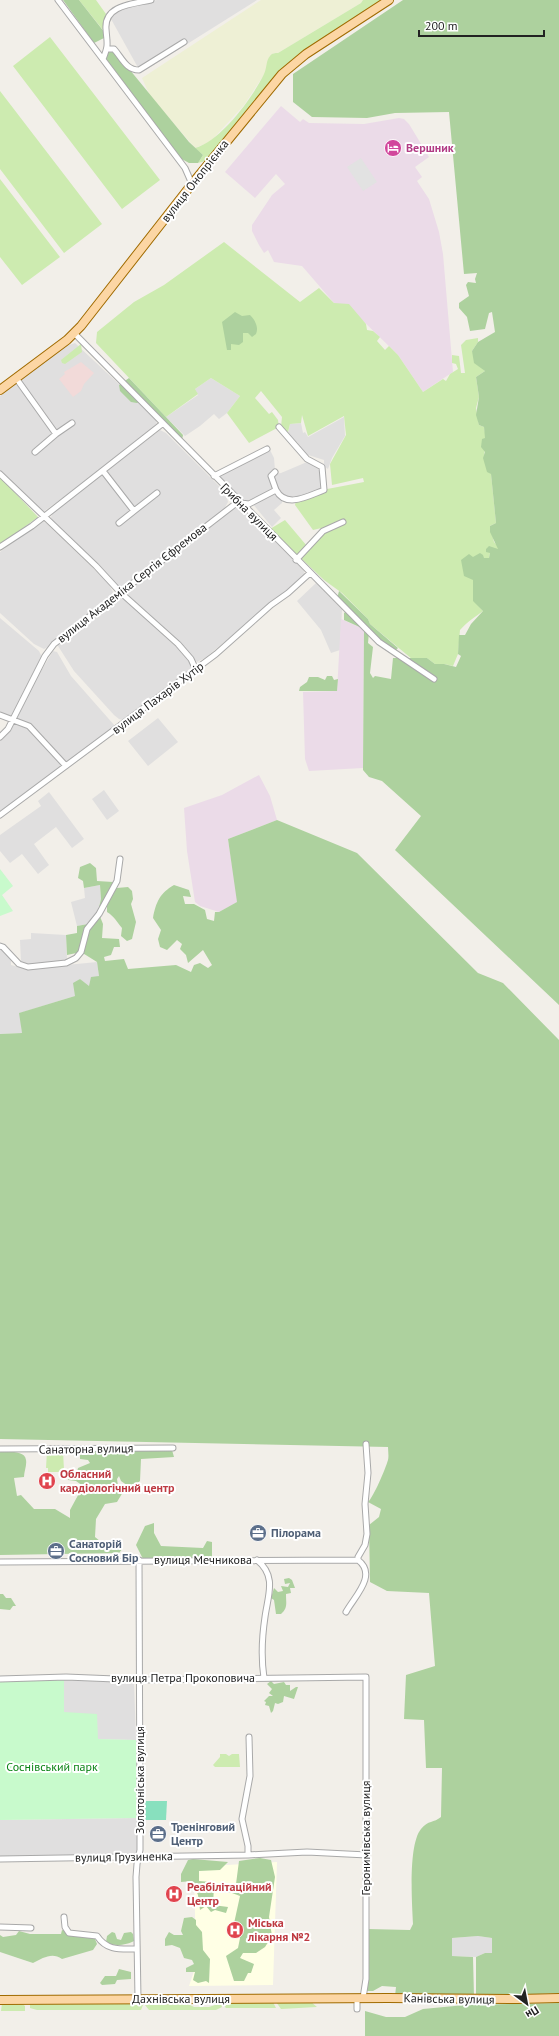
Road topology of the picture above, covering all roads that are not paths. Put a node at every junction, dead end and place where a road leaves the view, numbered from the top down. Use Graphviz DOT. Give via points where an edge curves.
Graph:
graph roads {
  1 [pos="58,0"];
  2 [pos="151,0"];
  3 [pos="389,0"];
  4 [pos="184,42"];
  5 [pos="107,49"];
  6 [pos="103,59"];
  7 [pos="192,184"];
  8 [pos="74,333"];
  9 [pos="16,378"];
  10 [pos="0,390"];
  11 [pos="72,423"];
  12 [pos="162,424"];
  13 [pos="279,427"];
  14 [pos="56,434"];
  15 [pos="267,449"];
  16 [pos="36,452"];
  17 [pos="103,471"];
  18 [pos="275,472"];
  19 [pos="0,474"];
  20 [pos="214,476"];
  21 [pos="276,490"];
  22 [pos="157,493"];
  23 [pos="240,502"];
  24 [pos="249,504"];
  25 [pos="248,510"];
  26 [pos="134,511"];
  27 [pos="43,516"];
  28 [pos="119,522"];
  29 [pos="343,522"];
  30 [pos="0,547"];
  31 [pos="296,560"];
  32 [pos="310,573"];
  33 [pos="120,592"];
  34 [pos="196,670"];
  35 [pos="434,679"];
  36 [pos="0,715"];
  37 [pos="12,720"];
  38 [pos="0,737"];
  39 [pos="66,766"];
  40 [pos="0,815"];
  41 [pos="120,859"];
  42 [pos="0,946"];
  43 [pos="366,1444"];
  44 [pos="173,1448"];
  45 [pos="0,1450"];
  46 [pos="138,1560"];
  47 [pos="257,1560"];
  48 [pos="358,1560"];
  49 [pos="0,1562"];
  50 [pos="346,1612"];
  51 [pos="366,1677"];
  52 [pos="264,1678"];
  53 [pos="0,1679"];
  54 [pos="140,1680"];
  55 [pos="249,1737"];
  56 [pos="248,1855"];
  57 [pos="367,1855"];
  58 [pos="138,1857"];
  59 [pos="0,1859"];
  60 [pos="64,1917"];
  61 [pos="0,1928"];
  62 [pos="31,1928"];
  63 [pos="137,1949"];
  64 [pos="360,1998"];
  65 [pos="559,1998"];
  66 [pos="0,2000"];
  67 [pos="138,2000"];
  68 [pos="358,2009"];
  1 -- 6 [label="street"];
  2 -- 5 [label="street" via="121,7 112,12 106,20 109,44"];
  3 -- 7 [label="main road, вулиця Онопрієнка" via="288,68"];
  4 -- 5 [label="street" via="139,70 127,66 114,49"];
  5 -- 6 [label="street"];
  6 -- 7 [label="street" via="185,168"];
  7 -- 8 [label="main road, вулиця Онопрієнка"];
  8 -- 9 [label="main road, вулиця Онопрієнка"];
  8 -- 12 [label="street, Грибна вулиця"];
  9 -- 10 [label="main road, вулиця Онопрієнка"];
  9 -- 14 [label="street"];
  11 -- 14 [label="street"];
  12 -- 17 [label="street"];
  12 -- 20 [label="street, Грибна вулиця"];
  13 -- 21 [label="street" via="308,459 322,467 324,490 289,501 283,499"];
  14 -- 16 [label="street"];
  15 -- 20 [label="street"];
  17 -- 26 [label="street"];
  17 -- 27 [label="street"];
  18 -- 21 [label="street" via="271,476"];
  19 -- 27 [label="street"];
  20 -- 23 [label="street, Грибна вулиця"];
  21 -- 24 [label="street"];
  22 -- 26 [label="street"];
  23 -- 24 [label="street"];
  23 -- 25 [label="street, Грибна вулиця"];
  23 -- 33 [label="street, вулиця Академіка Сергія Єфремова"];
  24 -- 25 [label="street"];
  25 -- 31 [label="street, Грибна вулиця"];
  26 -- 28 [label="street"];
  27 -- 30 [label="street"];
  27 -- 33 [label="street"];
  29 -- 31 [label="street" via="323,531"];
  31 -- 32 [label="street, Грибна вулиця"];
  32 -- 34 [label="street, вулиця Пахарів Хутір"];
  32 -- 35 [label="street, Грибна вулиця" via="379,642"];
  33 -- 34 [label="street" via="178,644"];
  33 -- 37 [label="street, вулиця Академіка Сергія Єфремова" via="52,646"];
  34 -- 39 [label="street, вулиця Пахарів Хутір"];
  36 -- 37 [label="street"];
  37 -- 38 [label="street, вулиця Академіка Сергія Єфремова"];
  37 -- 39 [label="street" via="21,721 29,726"];
  39 -- 40 [label="street, вулиця Пахарів Хутір"];
  41 -- 42 [label="street" via="117,881 99,914 87,929 81,952 76,958 66,963 28,967 19,964 3,946"];
  43 -- 48 [label="street" via="367,1534"];
  44 -- 45 [label="street, Санаторна вулиця"];
  46 -- 47 [label="street, вулиця Мечникова"];
  46 -- 49 [label="street, вулиця Мечникова"];
  46 -- 54 [label="street, Золотоніська вулиця"];
  47 -- 48 [label="street, вулиця Мечникова"];
  47 -- 52 [label="street" via="267,1572 270,1583 262,1660"];
  48 -- 50 [label="street" via="366,1570 365,1583"];
  51 -- 52 [label="street, вулиця Петра Прокоповича"];
  51 -- 57 [label="street, Геронимівська вулиця"];
  52 -- 54 [label="street, вулиця Петра Прокоповича"];
  53 -- 54 [label="street, вулиця Петра Прокоповича" via="66,1677"];
  54 -- 58 [label="street, Золотоніська вулиця"];
  55 -- 56 [label="street" via="250,1776 242,1819"];
  56 -- 57 [label="street, вулиця Грузиненка" via="307,1852"];
  56 -- 58 [label="street, вулиця Грузиненка"];
  57 -- 64 [label="street, Геронимівська вулиця" via="366,1979"];
  58 -- 59 [label="street, вулиця Грузиненка"];
  58 -- 63 [label="street, Золотоніська вулиця"];
  60 -- 63 [label="street" via="65,1927 69,1933 97,1936 106,1947 112,1949"];
  61 -- 62 [label="street"];
  63 -- 67 [label="street, Золотоніська вулиця"];
  64 -- 65 [label="main road, Канівська вулиця"];
  64 -- 67 [label="main road, Дахнівська вулиця"];
  64 -- 68 [label="street, Геронимівська вулиця"];
  66 -- 67 [label="main road, Дахнівська вулиця"];
}
